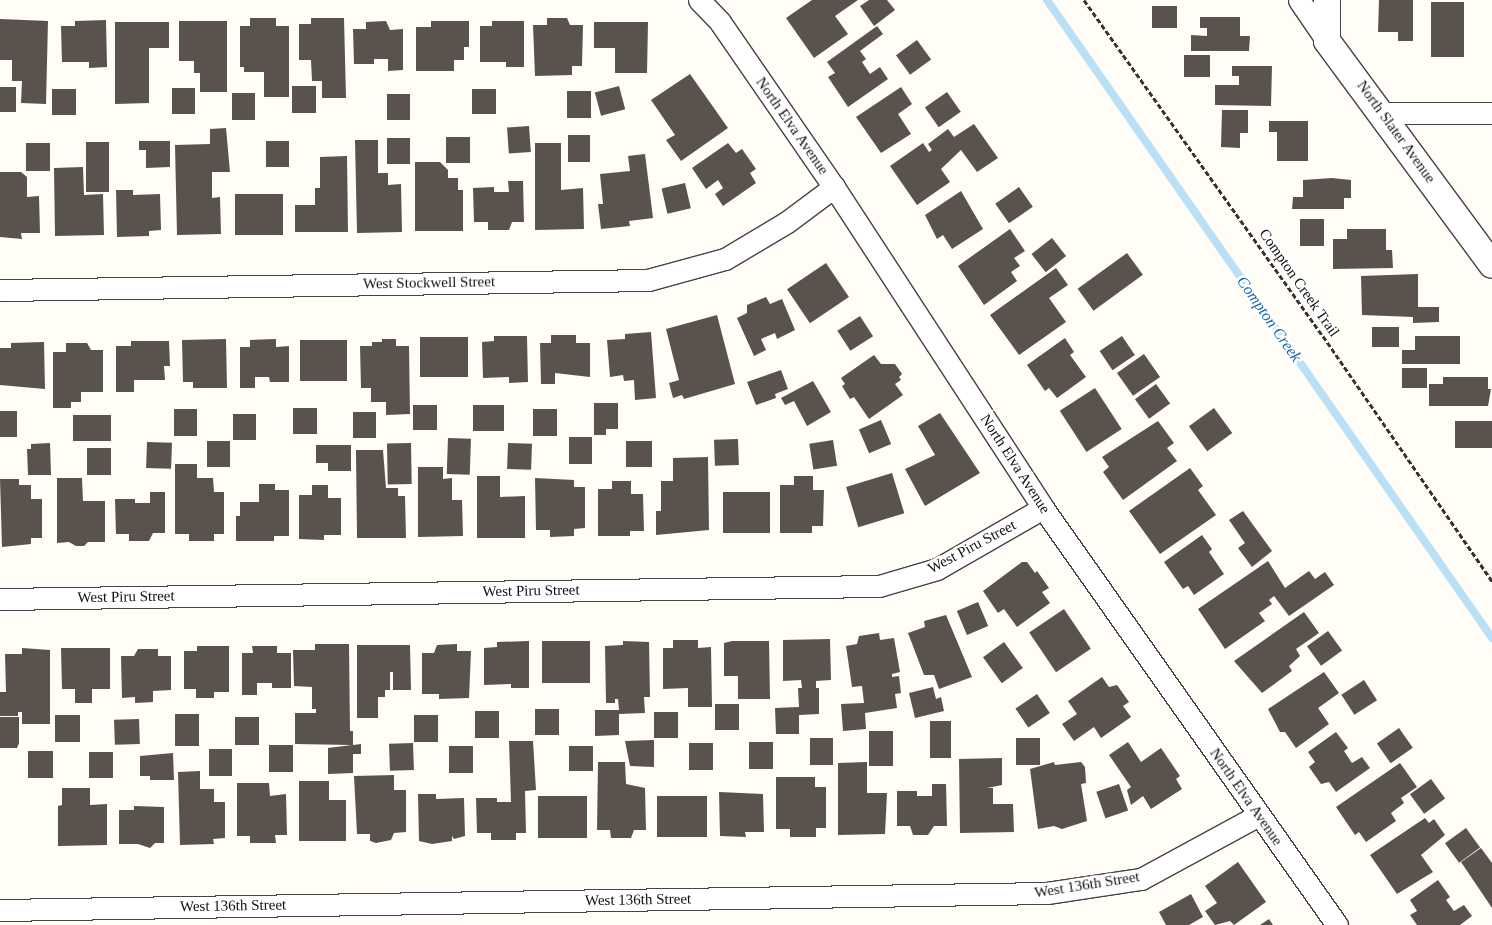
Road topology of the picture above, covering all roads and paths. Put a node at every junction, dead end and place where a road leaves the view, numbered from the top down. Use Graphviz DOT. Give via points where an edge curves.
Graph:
graph roads {
  1 [pos="699,0"];
  2 [pos="1084,0"];
  3 [pos="1299,0"];
  4 [pos="1327,0"];
  5 [pos="1327,41"];
  6 [pos="1383,113"];
  7 [pos="1492,113"];
  8 [pos="834,187"];
  9 [pos="1492,265"];
  10 [pos="0,290"];
  11 [pos="1043,508"];
  12 [pos="1492,581"];
  13 [pos="0,599"];
  14 [pos="1259,815"];
  15 [pos="0,910"];
  16 [pos="1337,925"];
  1 -- 8 [label="street, North Elva Avenue" via="720,22"];
  2 -- 12 [label="path, Compton Creek Trail"];
  3 -- 5 [label="street, North Slater Avenue"];
  4 -- 5 [label="street"];
  5 -- 6 [label="street, North Slater Avenue"];
  6 -- 7 [label="street"];
  6 -- 9 [label="street, North Slater Avenue"];
  8 -- 10 [label="street, West Stockwell Street" via="787,222 725,259 648,280"];
  8 -- 11 [label="street, North Elva Avenue"];
  11 -- 13 [label="street, West Piru Street" via="937,569 879,586"];
  11 -- 14 [label="street, North Elva Avenue"];
  14 -- 15 [label="street, West 136th Street" via="1141,879 1047,894"];
  14 -- 16 [label="street, North Elva Avenue"];
}
